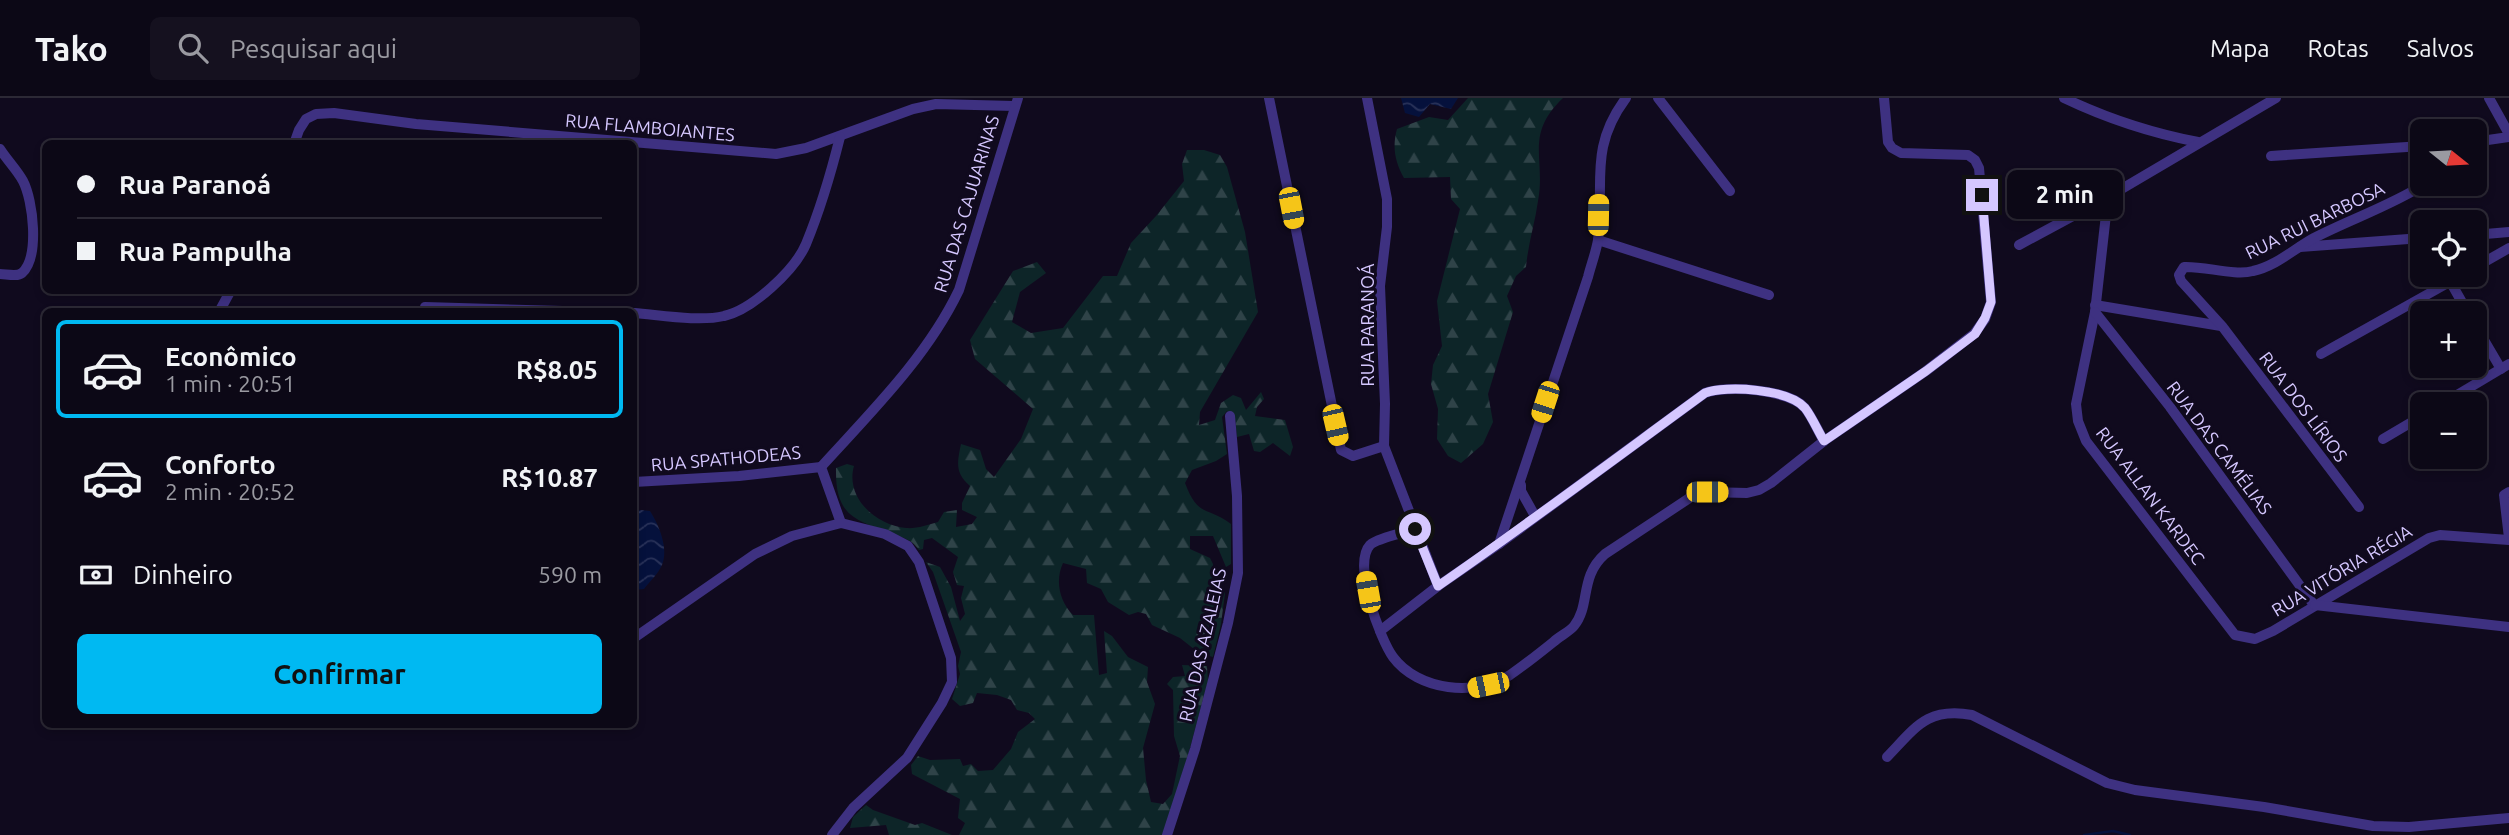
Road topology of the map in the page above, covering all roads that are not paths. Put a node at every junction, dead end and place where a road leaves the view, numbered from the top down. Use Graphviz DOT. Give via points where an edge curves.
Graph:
graph roads {
  1 [pos="1269,98"];
  2 [pos="1367,98"];
  3 [pos="1626,98"];
  4 [pos="1658,98"];
  5 [pos="1884,98"];
  6 [pos="2064,98"];
  7 [pos="2276,98"];
  8 [pos="2489,98"];
  9 [pos="1016,102"];
  10 [pos="2509,136"];
  11 [pos="840,137"];
  12 [pos="295,140"];
  13 [pos="608,140"];
  14 [pos="2487,140"];
  15 [pos="637,142"];
  16 [pos="2198,142"];
  17 [pos="2410,147"];
  18 [pos="0,149"];
  19 [pos="2271,156"];
  20 [pos="1730,191"];
  21 [pos="2410,191"];
  22 [pos="2108,197"];
  23 [pos="2509,232"];
  24 [pos="2487,234"];
  25 [pos="1598,240"];
  26 [pos="2410,240"];
  27 [pos="2019,245"];
  28 [pos="2296,247"];
  29 [pos="2509,248"];
  30 [pos="2487,261"];
  31 [pos="0,274"];
  32 [pos="2179,275"];
  33 [pos="2439,287"];
  34 [pos="1769,295"];
  35 [pos="425,307"];
  36 [pos="460,308"];
  37 [pos="2095,309"];
  38 [pos="637,313"];
  39 [pos="2222,326"];
  40 [pos="2487,341"];
  41 [pos="2321,354"];
  42 [pos="2505,367"];
  43 [pos="2462,392"];
  44 [pos="1230,416"];
  45 [pos="2410,423"];
  46 [pos="2383,439"];
  47 [pos="1824,441"];
  48 [pos="1384,446"];
  49 [pos="821,467"];
  50 [pos="1521,477"];
  51 [pos="637,482"];
  52 [pos="2509,492"];
  53 [pos="2359,507"];
  54 [pos="1535,516"];
  55 [pos="841,523"];
  56 [pos="1415,529"];
  57 [pos="2509,539"];
  58 [pos="1499,544"];
  59 [pos="1438,586"];
  60 [pos="2314,605"];
  61 [pos="2509,627"];
  62 [pos="1380,631"];
  63 [pos="2235,635"];
  64 [pos="637,636"];
  65 [pos="1887,757"];
  66 [pos="2509,818"];
  67 [pos="832,835"];
  68 [pos="1167,835"];
  1 -- 48 [label="street" via="1341,450 1353,456"];
  2 -- 48 [label="street, RUA PARANOÁ" via="1387,199 1380,286"];
  3 -- 25 [label="street" via="1604,137"];
  4 -- 20 [label="street"];
  5 -- 47 [label="street" via="1892,148 1901,153 1968,155 1975,160 1991,302 1975,334"];
  6 -- 16 [label="street" via="2136,127"];
  7 -- 16 [label="street"];
  8 -- 10 [label="street"];
  9 -- 11 [label="street, RUA FLAMBOIANTES" via="936,104"];
  9 -- 49 [label="street, RUA DAS CAJUARINAS" via="959,290 946,318 894,387"];
  10 -- 14 [label="street"];
  11 -- 15 [label="street, RUA FLAMBOIANTES" via="776,154"];
  11 -- 38 [label="street" via="805,246 779,281 738,313 720,317"];
  12 -- 13 [label="street, RUA FLAMBOIANTES" via="306,119 334,113"];
  16 -- 22 [label="street"];
  17 -- 19 [label="street"];
  18 -- 31 [label="street" via="24,183 33,220 30,258 22,273"];
  21 -- 28 [label="street, RUA RUI BARBOSA"];
  22 -- 27 [label="street"];
  22 -- 37 [label="street, RUA ALLAN KARDEC"];
  23 -- 24 [label="street"];
  25 -- 34 [label="street"];
  25 -- 50 [label="street"];
  26 -- 28 [label="street"];
  28 -- 32 [label="street, RUA RUI BARBOSA" via="2254,271 2200,266 2184,267"];
  29 -- 30 [label="street"];
  32 -- 39 [label="street, RUA DOS LÍRIOS"];
  33 -- 41 [label="street"];
  35 -- 36 [label="street"];
  37 -- 39 [label="street"];
  37 -- 60 [label="street, RUA DAS CAMÉLIAS"];
  37 -- 63 [label="street, RUA ALLAN KARDEC" via="2076,404 2086,441"];
  39 -- 53 [label="street, RUA DOS LÍRIOS"];
  40 -- 42 [label="street"];
  42 -- 43 [label="street"];
  44 -- 68 [label="street, RUA DAS AZALEIAS" via="1238,573 1195,749"];
  45 -- 46 [label="street"];
  47 -- 54 [label="street" via="1805,408 1785,395 1716,389"];
  47 -- 62 [label="street" via="1759,490 1694,495 1605,554 1592,569 1574,626 1508,676 1472,688 1433,684 1409,673"];
  48 -- 56 [label="street, RUA PARANOÁ"];
  49 -- 51 [label="street, RUA SPATHODEAS"];
  49 -- 55 [label="street"];
  50 -- 54 [label="street" via="1521,491"];
  50 -- 58 [label="street"];
  52 -- 57 [label="street" via="2504,495"];
  54 -- 58 [label="street"];
  55 -- 64 [label="street" via="792,536 755,554"];
  55 -- 67 [label="street" via="885,534 908,546 919,562 951,658 952,682 907,758 853,808"];
  56 -- 59 [label="street, RUA PARANOÁ"];
  56 -- 62 [label="street" via="1370,545 1365,555 1368,592"];
  57 -- 60 [label="street, RUA VITÓRIA RÉGIA" via="2429,538"];
  58 -- 59 [label="street"];
  59 -- 62 [label="street"];
  60 -- 61 [label="street"];
  60 -- 63 [label="street, RUA VITÓRIA RÉGIA" via="2255,639"];
  65 -- 66 [label="street" via="1917,725 1936,714 1953,712 1996,727 2107,783 2135,790 2373,826"];
}
